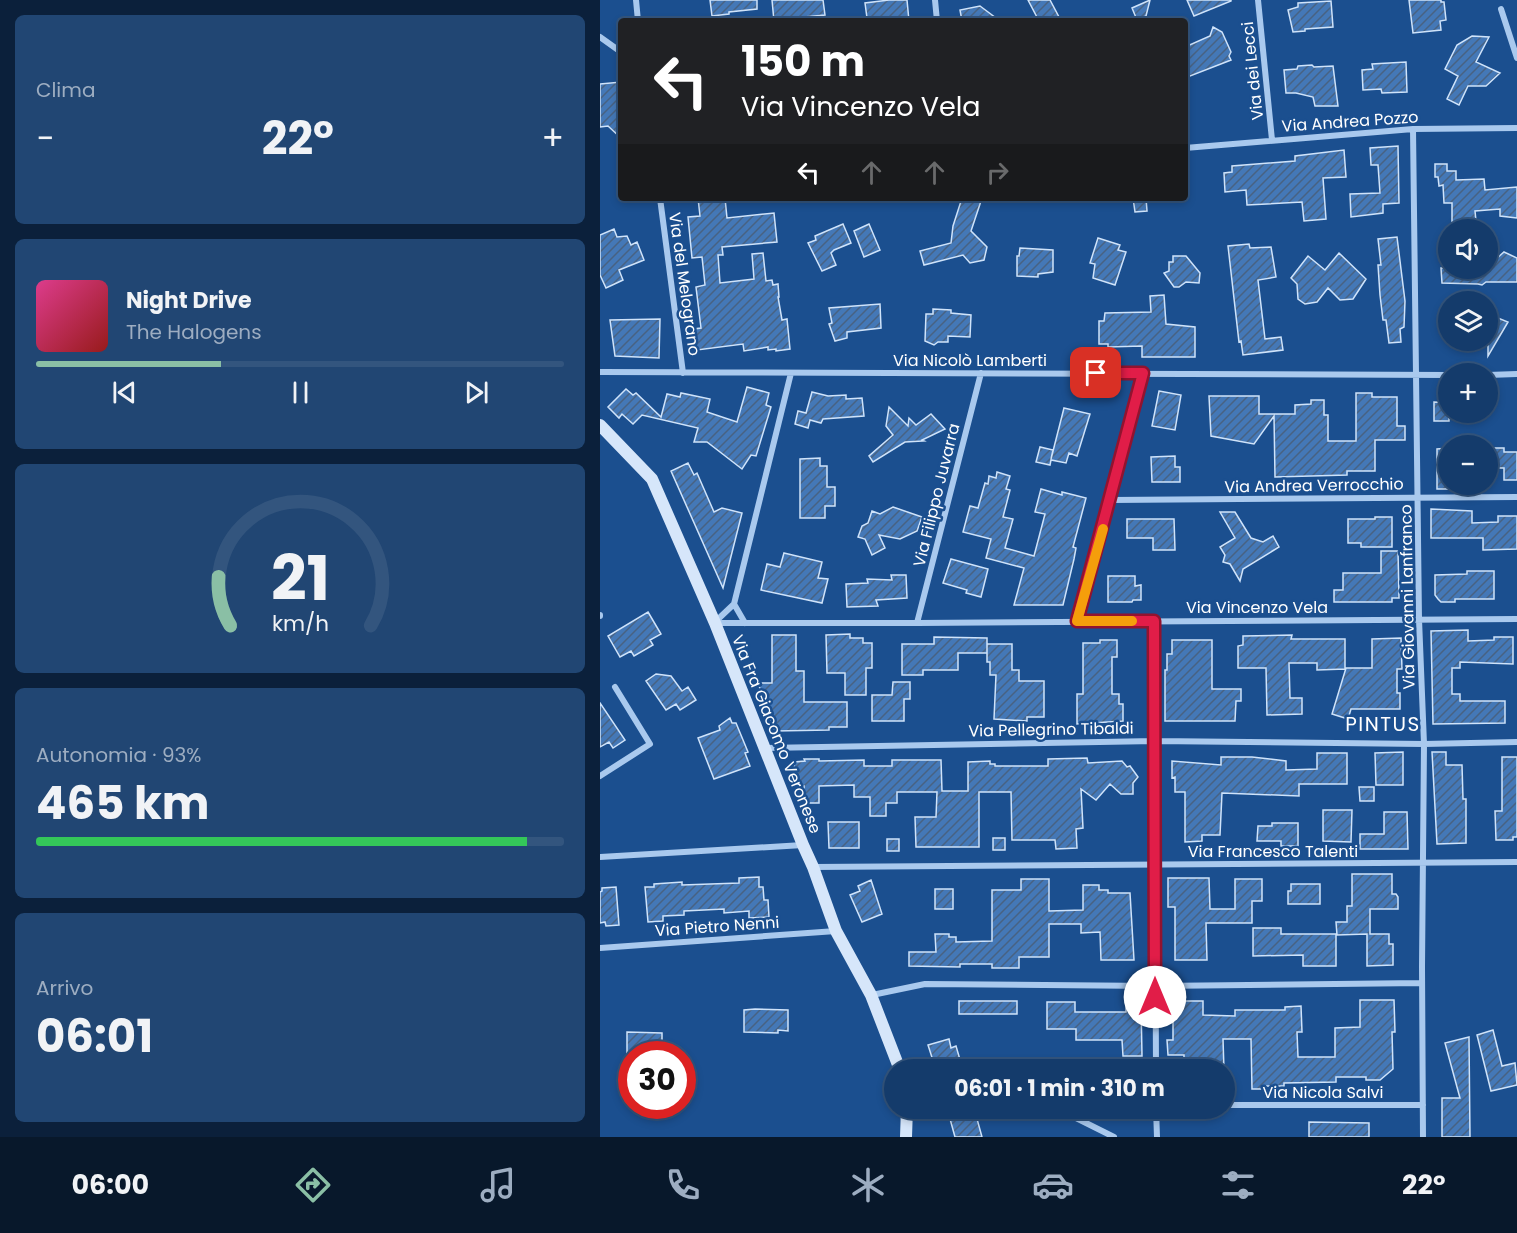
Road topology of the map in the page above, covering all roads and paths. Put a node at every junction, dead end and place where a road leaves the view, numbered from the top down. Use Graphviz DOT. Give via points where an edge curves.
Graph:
graph roads {
  1 [pos="636,0"];
  2 [pos="935,0"];
  3 [pos="1258,0"];
  4 [pos="1501,9"];
  5 [pos="638,18"];
  6 [pos="937,18"];
  7 [pos="600,37"];
  8 [pos="618,50"];
  9 [pos="1517,58"];
  10 [pos="1517,128"];
  11 [pos="1413,129"];
  12 [pos="1272,140"];
  13 [pos="1188,148"];
  14 [pos="660,201"];
  15 [pos="600,372"];
  16 [pos="683,373"];
  17 [pos="981,373"];
  18 [pos="1143,373"];
  19 [pos="791,374"];
  20 [pos="1517,374"];
  21 [pos="1438,375"];
  22 [pos="1498,375"];
  23 [pos="1416,376"];
  24 [pos="602,429"];
  25 [pos="1418,497"];
  26 [pos="1517,497"];
  27 [pos="1111,500"];
  28 [pos="734,604"];
  29 [pos="1419,619"];
  30 [pos="1517,619"];
  31 [pos="1077,621"];
  32 [pos="1154,621"];
  33 [pos="715,623"];
  34 [pos="745,623"];
  35 [pos="917,623"];
  36 [pos="615,687"];
  37 [pos="1155,741"];
  38 [pos="1517,742"];
  39 [pos="1424,744"];
  40 [pos="765,748"];
  41 [pos="600,776"];
  42 [pos="803,845"];
  43 [pos="600,857"];
  44 [pos="1517,862"];
  45 [pos="1424,863"];
  46 [pos="1155,865"];
  47 [pos="813,867"];
  48 [pos="836,931"];
  49 [pos="600,948"];
  50 [pos="1422,983"];
  51 [pos="1155,986"];
  52 [pos="871,995"];
  53 [pos="896,1059"];
  54 [pos="1156,1059"];
  55 [pos="1235,1105"];
  56 [pos="1423,1105"];
  57 [pos="907,1119"];
  58 [pos="1076,1119"];
  59 [pos="1156,1119"];
  60 [pos="906,1137"];
  61 [pos="1114,1137"];
  62 [pos="1156,1137"];
  63 [pos="1423,1137"];
  1 -- 5 [label="street"];
  2 -- 6 [label="street"];
  3 -- 12 [label="street, Via dei Lecci"];
  4 -- 9 [label="street"];
  7 -- 8 [label="street"];
  10 -- 11 [label="street, Via Andrea Pozzo"];
  11 -- 12 [label="street, Via Andrea Pozzo"];
  11 -- 23 [label="street, Via Giovanni Lanfranco"];
  12 -- 13 [label="street, Via Andrea Pozzo"];
  14 -- 16 [label="street, Via del Melograno"];
  15 -- 16 [label="street, Via Nicolò Lamberti"];
  16 -- 19 [label="street, Via Nicolò Lamberti"];
  17 -- 18 [label="street, Via Nicolò Lamberti"];
  17 -- 19 [label="street, Via Nicolò Lamberti"];
  17 -- 35 [label="street, Via Filippo Juvarra"];
  18 -- 23 [label="street, Via Nicolò Lamberti"];
  18 -- 27 [label="street"];
  19 -- 28 [label="street"];
  20 -- 22 [label="street"];
  21 -- 23 [label="street, Via Nicolò Lamberti"];
  23 -- 25 [label="street, Via Giovanni Lanfranco"];
  24 -- 33 [label="street, Via Fra Giacomo Veronese" via="652,479"];
  25 -- 26 [label="street, Via Andrea Verrocchio"];
  25 -- 27 [label="street, Via Andrea Verrocchio"];
  25 -- 29 [label="street, Via Giovanni Lanfranco"];
  27 -- 31 [label="street"];
  28 -- 33 [label="street"];
  28 -- 34 [label="street"];
  29 -- 30 [label="street, Via Vincenzo Vela"];
  29 -- 32 [label="street, Via Vincenzo Vela"];
  29 -- 39 [label="street, Via Giovanni Lanfranco"];
  31 -- 32 [label="street, Via Vincenzo Vela"];
  31 -- 35 [label="street, Via Vincenzo Vela"];
  32 -- 37 [label="street"];
  33 -- 34 [label="street, Via Vincenzo Vela"];
  33 -- 40 [label="street, Via Fra Giacomo Veronese"];
  34 -- 35 [label="street, Via Vincenzo Vela"];
  36 -- 41 [label="street" via="650,744"];
  37 -- 39 [label="street, Via Pellegrino Tibaldi"];
  37 -- 40 [label="street, Via Pellegrino Tibaldi"];
  37 -- 46 [label="street"];
  38 -- 39 [label="street, Via Pellegrino Tibaldi"];
  39 -- 45 [label="street, Via Giovanni Lanfranco"];
  40 -- 42 [label="street, Via Fra Giacomo Veronese"];
  42 -- 43 [label="street"];
  42 -- 47 [label="street, Via Fra Giacomo Veronese"];
  44 -- 45 [label="street, Via Francesco Talenti"];
  45 -- 46 [label="street, Via Francesco Talenti"];
  45 -- 50 [label="street, Via Giovanni Lanfranco"];
  46 -- 47 [label="street, Via Francesco Talenti"];
  46 -- 51 [label="street"];
  47 -- 48 [label="street, Via Fra Giacomo Veronese"];
  48 -- 49 [label="street, Via Pietro Nenni"];
  48 -- 52 [label="street, Via Fra Giacomo Veronese"];
  50 -- 51 [label="street"];
  50 -- 56 [label="street, Via Giovanni Lanfranco"];
  51 -- 52 [label="street" via="925,984"];
  51 -- 54 [label="street"];
  52 -- 53 [label="street, Via Fra Giacomo Veronese"];
  55 -- 56 [label="street, Via Nicola Salvi"];
  56 -- 63 [label="street, Via Giovanni Lanfranco"];
  57 -- 60 [label="street"];
  58 -- 61 [label="street"];
  59 -- 62 [label="street"];
}
